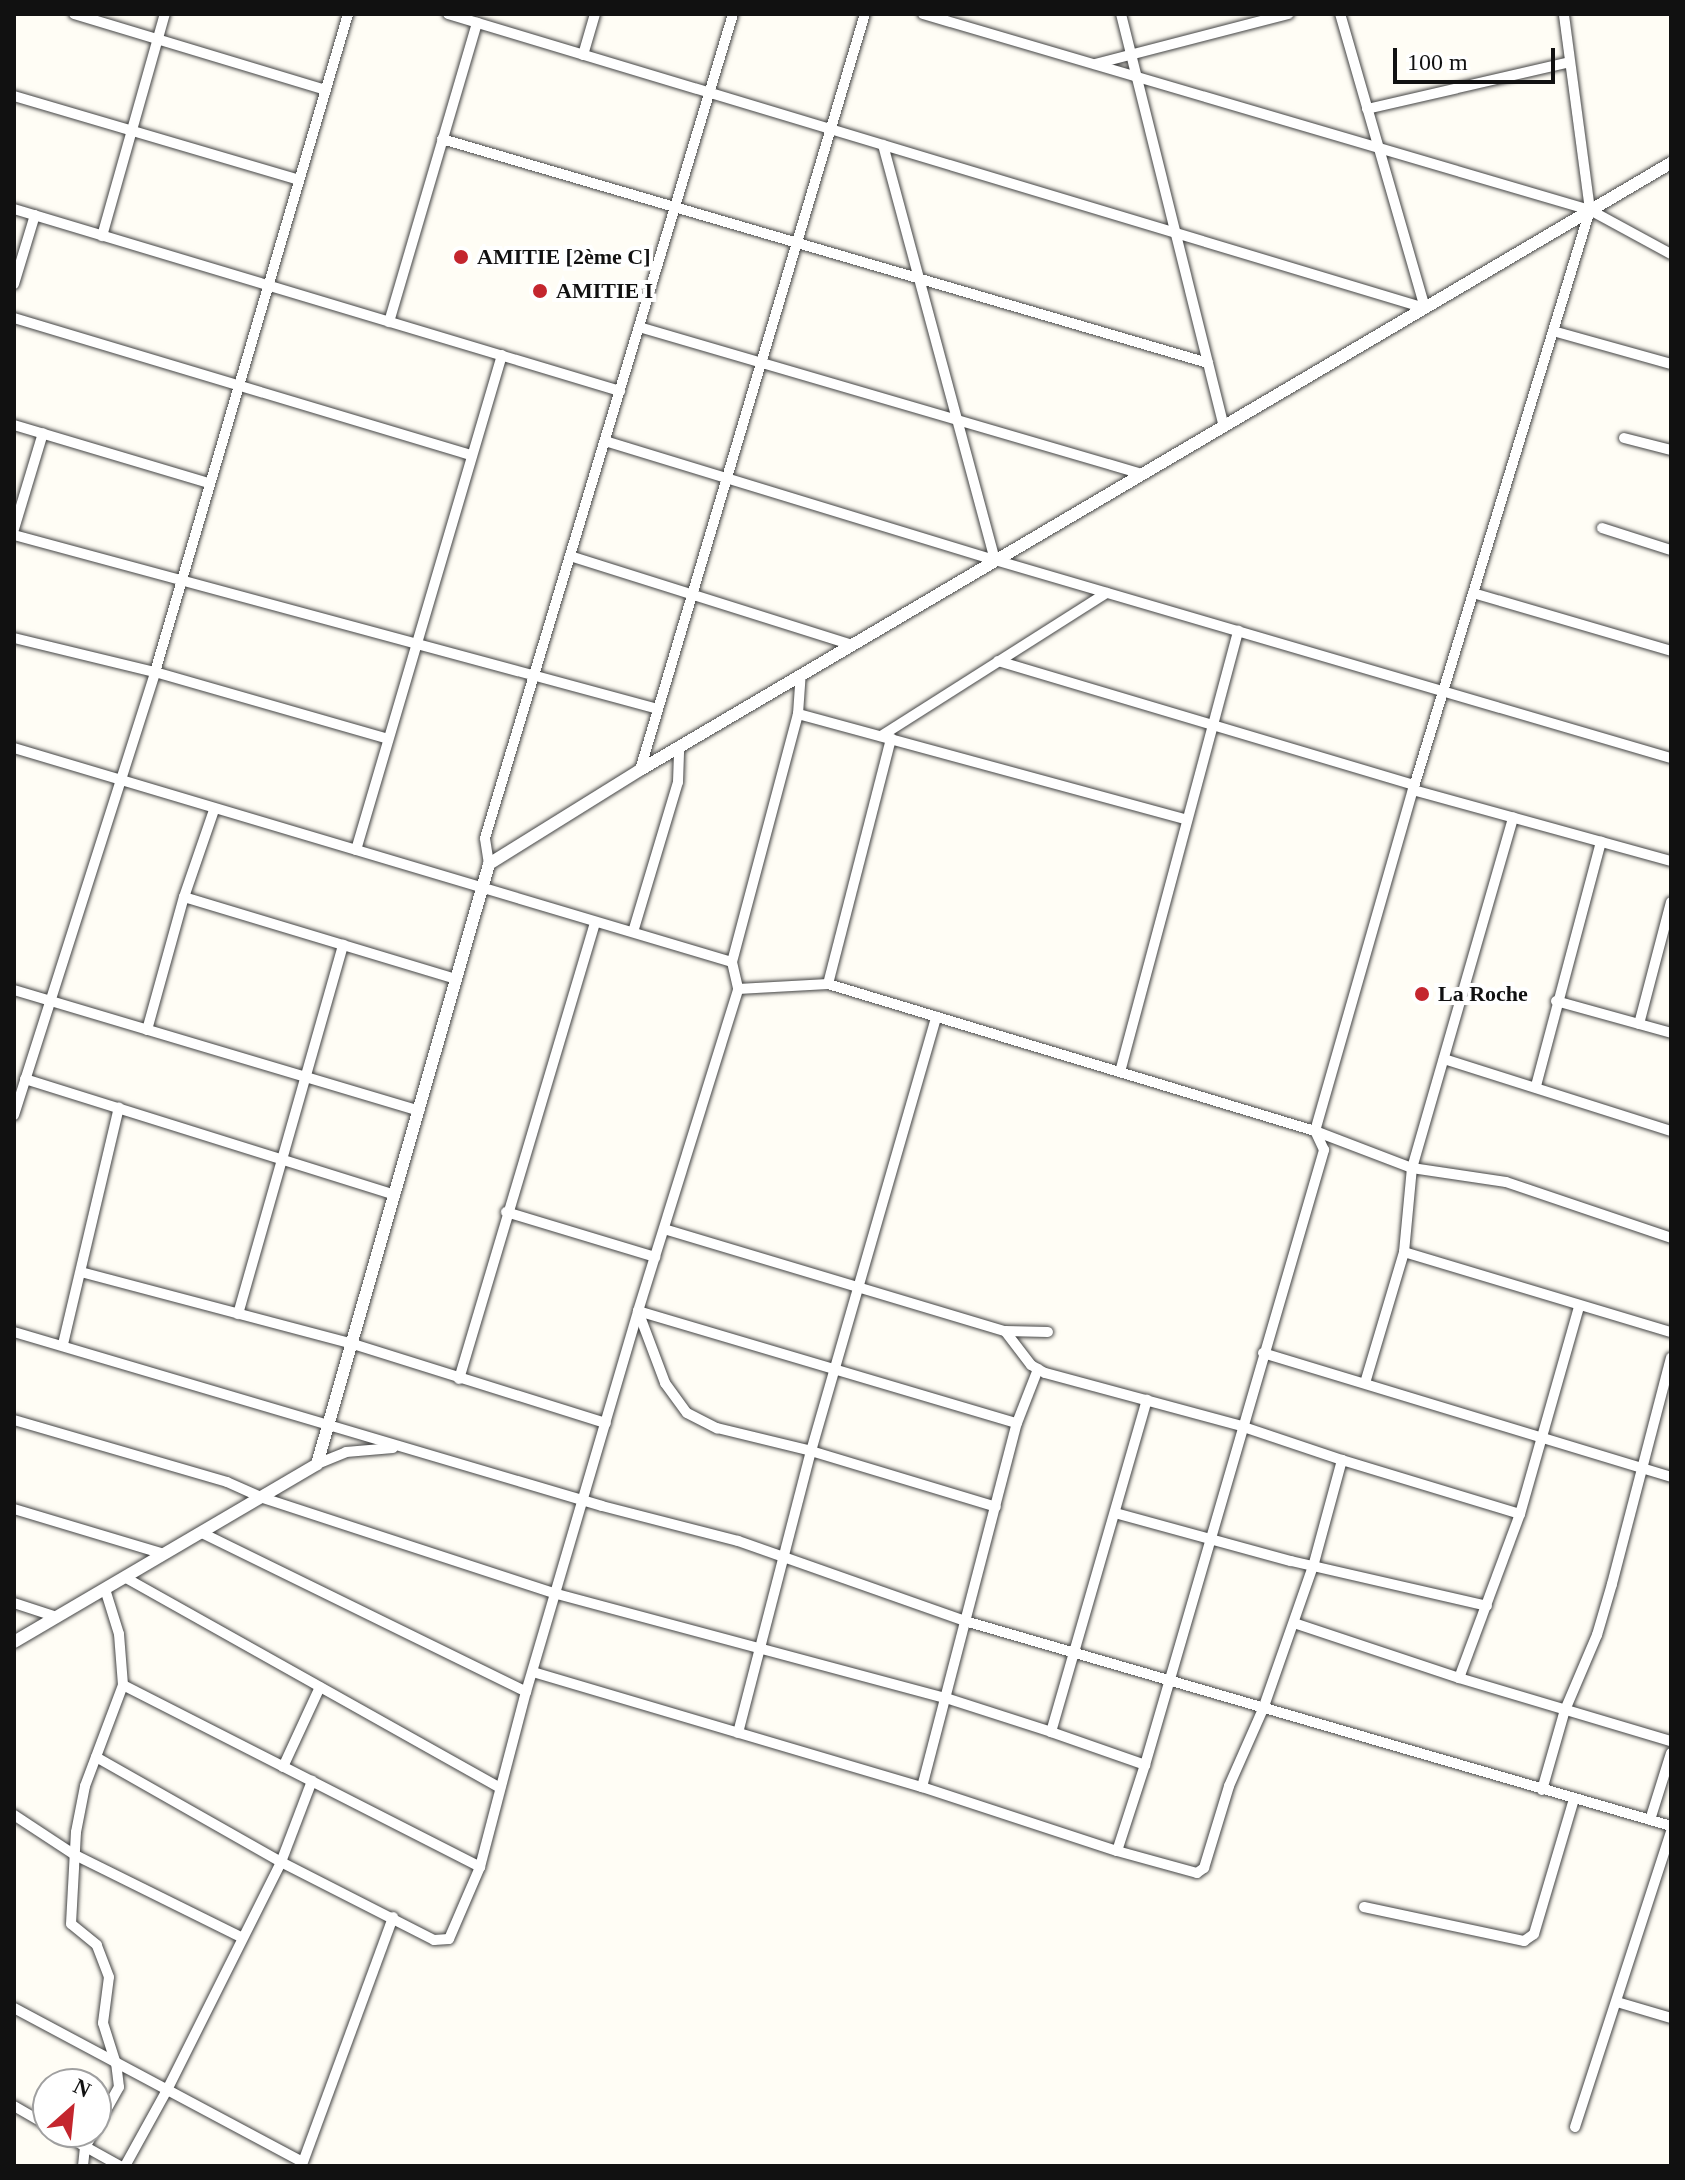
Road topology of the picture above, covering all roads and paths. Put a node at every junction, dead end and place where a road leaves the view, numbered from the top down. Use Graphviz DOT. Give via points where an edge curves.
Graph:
graph roads {
  1 [pos="74,14"];
  2 [pos="165,14"];
  3 [pos="348,14"];
  4 [pos="448,14"];
  5 [pos="595,14"];
  6 [pos="733,14"];
  7 [pos="865,14"];
  8 [pos="923,14"];
  9 [pos="1121,14"];
  10 [pos="1289,14"];
  11 [pos="1340,14"];
  12 [pos="1564,14"];
  13 [pos="477,23"];
  14 [pos="158,39"];
  15 [pos="1131,54"];
  16 [pos="583,55"];
  17 [pos="1570,62"];
  18 [pos="1094,64"];
  19 [pos="1136,77"];
  20 [pos="326,90"];
  21 [pos="709,93"];
  22 [pos="14,96"];
  23 [pos="1367,109"];
  24 [pos="831,129"];
  25 [pos="132,131"];
  26 [pos="442,139"];
  27 [pos="883,145"];
  28 [pos="1379,148"];
  29 [pos="1671,163"];
  30 [pos="299,180"];
  31 [pos="675,207"];
  32 [pos="14,209"];
  33 [pos="1590,210"];
  34 [pos="35,215"];
  35 [pos="1176,233"];
  36 [pos="102,236"];
  37 [pos="797,243"];
  38 [pos="1671,254"];
  39 [pos="919,278"];
  40 [pos="14,284"];
  41 [pos="268,285"];
  42 [pos="1425,308"];
  43 [pos="14,318"];
  44 [pos="389,322"];
  45 [pos="639,327"];
  46 [pos="1553,331"];
  47 [pos="502,355"];
  48 [pos="761,363"];
  49 [pos="1208,363"];
  50 [pos="1671,364"];
  51 [pos="238,385"];
  52 [pos="620,391"];
  53 [pos="957,420"];
  54 [pos="14,425"];
  55 [pos="1224,426"];
  56 [pos="43,433"];
  57 [pos="1624,438"];
  58 [pos="605,441"];
  59 [pos="1671,450"];
  60 [pos="472,455"];
  61 [pos="1142,474"];
  62 [pos="727,478"];
  63 [pos="209,483"];
  64 [pos="1602,528"];
  65 [pos="14,529"];
  66 [pos="14,535"];
  67 [pos="1671,550"];
  68 [pos="570,556"];
  69 [pos="995,560"];
  70 [pos="180,580"];
  71 [pos="1106,593"];
  72 [pos="1473,593"];
  73 [pos="692,595"];
  74 [pos="1238,631"];
  75 [pos="14,638"];
  76 [pos="417,644"];
  77 [pos="852,645"];
  78 [pos="1671,651"];
  79 [pos="998,661"];
  80 [pos="155,672"];
  81 [pos="801,675"];
  82 [pos="534,676"];
  83 [pos="1443,691"];
  84 [pos="658,709"];
  85 [pos="798,714"];
  86 [pos="1213,725"];
  87 [pos="886,737"];
  88 [pos="388,739"];
  89 [pos="679,746"];
  90 [pos="14,748"];
  91 [pos="1671,758"];
  92 [pos="640,770"];
  93 [pos="120,781"];
  94 [pos="1414,787"];
  95 [pos="214,810"];
  96 [pos="1513,817"];
  97 [pos="1187,820"];
  98 [pos="1601,842"];
  99 [pos="356,850"];
  100 [pos="1671,861"];
  101 [pos="489,864"];
  102 [pos="483,888"];
  103 [pos="184,897"];
  104 [pos="1671,902"];
  105 [pos="595,924"];
  106 [pos="633,932"];
  107 [pos="343,945"];
  108 [pos="732,962"];
  109 [pos="456,979"];
  110 [pos="828,984"];
  111 [pos="738,989"];
  112 [pos="14,990"];
  113 [pos="48,1000"];
  114 [pos="1556,1001"];
  115 [pos="936,1017"];
  116 [pos="1639,1024"];
  117 [pos="147,1030"];
  118 [pos="1671,1033"];
  119 [pos="1444,1059"];
  120 [pos="1120,1072"];
  121 [pos="306,1077"];
  122 [pos="25,1079"];
  123 [pos="1536,1086"];
  124 [pos="119,1108"];
  125 [pos="419,1111"];
  126 [pos="14,1115"];
  127 [pos="1315,1131"];
  128 [pos="1671,1131"];
  129 [pos="282,1160"];
  130 [pos="1412,1168"];
  131 [pos="395,1195"];
  132 [pos="506,1212"];
  133 [pos="664,1229"];
  134 [pos="1671,1238"];
  135 [pos="1404,1252"];
  136 [pos="655,1257"];
  137 [pos="81,1272"];
  138 [pos="857,1289"];
  139 [pos="1579,1307"];
  140 [pos="638,1311"];
  141 [pos="238,1314"];
  142 [pos="1005,1331"];
  143 [pos="14,1332"];
  144 [pos="1048,1332"];
  145 [pos="1671,1332"];
  146 [pos="350,1343"];
  147 [pos="63,1344"];
  148 [pos="1263,1353"];
  149 [pos="1671,1358"];
  150 [pos="1038,1369"];
  151 [pos="834,1370"];
  152 [pos="459,1379"];
  153 [pos="1365,1383"];
  154 [pos="1147,1400"];
  155 [pos="14,1420"];
  156 [pos="606,1423"];
  157 [pos="1017,1423"];
  158 [pos="326,1424"];
  159 [pos="1241,1426"];
  160 [pos="1540,1437"];
  161 [pos="408,1448"];
  162 [pos="811,1451"];
  163 [pos="1342,1460"];
  164 [pos="317,1464"];
  165 [pos="1640,1468"];
  166 [pos="1671,1477"];
  167 [pos="260,1497"];
  168 [pos="583,1501"];
  169 [pos="996,1507"];
  170 [pos="14,1509"];
  171 [pos="1115,1513"];
  172 [pos="1520,1514"];
  173 [pos="202,1533"];
  174 [pos="1210,1540"];
  175 [pos="164,1554"];
  176 [pos="785,1560"];
  177 [pos="1314,1563"];
  178 [pos="126,1578"];
  179 [pos="105,1589"];
  180 [pos="557,1594"];
  181 [pos="14,1603"];
  182 [pos="1487,1606"];
  183 [pos="57,1617"];
  184 [pos="965,1621"];
  185 [pos="1294,1623"];
  186 [pos="14,1642"];
  187 [pos="759,1648"];
  188 [pos="1075,1652"];
  189 [pos="533,1672"];
  190 [pos="1169,1678"];
  191 [pos="1459,1678"];
  192 [pos="123,1685"];
  193 [pos="320,1687"];
  194 [pos="526,1692"];
  195 [pos="946,1698"];
  196 [pos="1263,1709"];
  197 [pos="1565,1710"];
  198 [pos="1051,1732"];
  199 [pos="738,1733"];
  200 [pos="1671,1741"];
  201 [pos="1671,1753"];
  202 [pos="96,1757"];
  203 [pos="1145,1765"];
  204 [pos="283,1767"];
  205 [pos="312,1781"];
  206 [pos="922,1787"];
  207 [pos="500,1788"];
  208 [pos="1542,1790"];
  209 [pos="1574,1799"];
  210 [pos="14,1815"];
  211 [pos="1650,1820"];
  212 [pos="1671,1829"];
  213 [pos="1117,1851"];
  214 [pos="75,1855"];
  215 [pos="281,1862"];
  216 [pos="480,1867"];
  217 [pos="1364,1907"];
  218 [pos="393,1917"];
  219 [pos="241,1937"];
  220 [pos="1617,2002"];
  221 [pos="14,2008"];
  222 [pos="1671,2018"];
  223 [pos="116,2064"];
  224 [pos="167,2090"];
  225 [pos="112,2100"];
  226 [pos="14,2106"];
  227 [pos="32,2117"];
  228 [pos="1575,2127"];
  229 [pos="87,2148"];
  230 [pos="122,2166"];
  1 -- 14 [label="street"];
  2 -- 14 [label="street"];
  3 -- 20 [label="street"];
  4 -- 13 [label="street"];
  5 -- 16 [label="street"];
  6 -- 21 [label="street"];
  7 -- 24 [label="street"];
  8 -- 18 [label="street"];
  9 -- 15 [label="street"];
  10 -- 15 [label="street"];
  11 -- 23 [label="street"];
  12 -- 17 [label="street"];
  13 -- 16 [label="street"];
  13 -- 26 [label="street"];
  14 -- 20 [label="street"];
  14 -- 25 [label="street"];
  15 -- 18 [label="street"];
  15 -- 19 [label="street"];
  16 -- 21 [label="street"];
  17 -- 23 [label="street"];
  17 -- 33 [label="street"];
  18 -- 19 [label="street"];
  19 -- 28 [label="street"];
  19 -- 35 [label="street"];
  20 -- 30 [label="street"];
  21 -- 24 [label="street"];
  21 -- 31 [label="street"];
  22 -- 25 [label="street"];
  23 -- 28 [label="street"];
  24 -- 27 [label="street"];
  24 -- 37 [label="street"];
  25 -- 30 [label="street"];
  25 -- 36 [label="street"];
  26 -- 31 [label="street"];
  26 -- 44 [label="street"];
  27 -- 35 [label="street"];
  27 -- 39 [label="street"];
  28 -- 33 [label="street"];
  28 -- 42 [label="street"];
  29 -- 33 [label="street"];
  30 -- 41 [label="street"];
  31 -- 37 [label="street"];
  31 -- 45 [label="street"];
  32 -- 34 [label="street"];
  33 -- 38 [label="street"];
  33 -- 42 [label="street"];
  33 -- 46 [label="street"];
  34 -- 36 [label="street"];
  34 -- 40 [label="street"];
  35 -- 42 [label="street"];
  35 -- 49 [label="street"];
  36 -- 41 [label="street"];
  37 -- 39 [label="street"];
  37 -- 48 [label="street"];
  39 -- 49 [label="street"];
  39 -- 53 [label="street"];
  41 -- 44 [label="street"];
  41 -- 51 [label="street"];
  42 -- 55 [label="street"];
  43 -- 51 [label="street"];
  44 -- 47 [label="street"];
  45 -- 48 [label="street"];
  45 -- 52 [label="street"];
  46 -- 50 [label="street"];
  46 -- 72 [label="street"];
  47 -- 52 [label="street"];
  47 -- 60 [label="street"];
  48 -- 53 [label="street"];
  48 -- 62 [label="street"];
  49 -- 55 [label="street"];
  51 -- 60 [label="street"];
  51 -- 63 [label="street"];
  52 -- 58 [label="street"];
  53 -- 61 [label="street"];
  53 -- 69 [label="street"];
  54 -- 56 [label="street"];
  55 -- 61 [label="street"];
  56 -- 63 [label="street"];
  56 -- 65 [label="street"];
  57 -- 59 [label="street"];
  58 -- 62 [label="street"];
  58 -- 68 [label="street"];
  60 -- 76 [label="street"];
  61 -- 69 [label="street"];
  62 -- 69 [label="street"];
  62 -- 73 [label="street"];
  63 -- 70 [label="street"];
  64 -- 67 [label="street"];
  66 -- 70 [label="street"];
  68 -- 73 [label="street"];
  68 -- 82 [label="street"];
  69 -- 71 [label="street"];
  69 -- 77 [label="street"];
  70 -- 76 [label="street"];
  70 -- 80 [label="street"];
  71 -- 74 [label="street"];
  71 -- 79 [label="street"];
  72 -- 78 [label="street"];
  72 -- 83 [label="street"];
  73 -- 77 [label="street"];
  73 -- 84 [label="street"];
  74 -- 83 [label="street"];
  74 -- 86 [label="street"];
  75 -- 80 [label="street"];
  76 -- 82 [label="street"];
  76 -- 88 [label="street"];
  77 -- 81 [label="street"];
  79 -- 86 [label="street"];
  79 -- 87 [label="street"];
  80 -- 88 [label="street"];
  80 -- 93 [label="street"];
  81 -- 85 [label="street"];
  81 -- 89 [label="street"];
  82 -- 84 [label="street"];
  82 -- 101 [label="street" via="485,838"];
  83 -- 91 [label="street"];
  83 -- 94 [label="street"];
  84 -- 92 [label="street"];
  85 -- 87 [label="street"];
  85 -- 108 [label="street"];
  86 -- 94 [label="street"];
  86 -- 97 [label="street"];
  87 -- 97 [label="street"];
  87 -- 110 [label="street"];
  88 -- 99 [label="street"];
  89 -- 92 [label="street"];
  89 -- 106 [label="street" via="678,782"];
  90 -- 93 [label="street"];
  92 -- 101 [label="street"];
  93 -- 95 [label="street"];
  93 -- 113 [label="street"];
  94 -- 96 [label="street"];
  94 -- 127 [label="street"];
  95 -- 99 [label="street"];
  95 -- 103 [label="street"];
  96 -- 98 [label="street"];
  96 -- 119 [label="street"];
  97 -- 120 [label="street"];
  98 -- 100 [label="street"];
  98 -- 114 [label="street"];
  99 -- 102 [label="street"];
  101 -- 102 [label="street"];
  102 -- 105 [label="street"];
  102 -- 109 [label="street"];
  103 -- 107 [label="street"];
  103 -- 117 [label="street"];
  104 -- 116 [label="street"];
  105 -- 106 [label="street"];
  105 -- 132 [label="street"];
  106 -- 108 [label="street"];
  107 -- 109 [label="street"];
  107 -- 121 [label="street"];
  108 -- 111 [label="street"];
  109 -- 125 [label="street"];
  110 -- 111 [label="street"];
  110 -- 115 [label="street"];
  111 -- 133 [label="street"];
  112 -- 113 [label="street"];
  113 -- 117 [label="street"];
  113 -- 122 [label="street"];
  114 -- 116 [label="street"];
  114 -- 123 [label="street"];
  115 -- 120 [label="street"];
  115 -- 138 [label="street"];
  116 -- 118 [label="street"];
  117 -- 121 [label="street"];
  119 -- 123 [label="street"];
  119 -- 130 [label="street"];
  120 -- 127 [label="street"];
  121 -- 125 [label="street"];
  121 -- 129 [label="street"];
  122 -- 124 [label="street"];
  122 -- 126 [label="street"];
  123 -- 128 [label="street"];
  124 -- 129 [label="street"];
  124 -- 137 [label="street"];
  125 -- 131 [label="street"];
  127 -- 130 [label="street"];
  127 -- 148 [label="street" via="1324,1150"];
  129 -- 131 [label="street"];
  129 -- 141 [label="street"];
  130 -- 134 [label="street" via="1506,1182"];
  130 -- 135 [label="street"];
  131 -- 146 [label="street"];
  132 -- 136 [label="street"];
  132 -- 152 [label="street"];
  133 -- 136 [label="street"];
  133 -- 138 [label="street"];
  135 -- 139 [label="street"];
  135 -- 153 [label="street"];
  136 -- 140 [label="street"];
  137 -- 141 [label="street"];
  137 -- 147 [label="street"];
  138 -- 142 [label="street"];
  138 -- 151 [label="street"];
  139 -- 145 [label="street"];
  139 -- 160 [label="street"];
  140 -- 151 [label="street"];
  140 -- 156 [label="street"];
  140 -- 162 [label="street" via="665,1383 687,1413 717,1428"];
  141 -- 146 [label="street"];
  142 -- 144 [label="street"];
  142 -- 150 [label="street"];
  143 -- 147 [label="street"];
  146 -- 152 [label="street"];
  146 -- 158 [label="street"];
  147 -- 158 [label="street"];
  148 -- 153 [label="street"];
  148 -- 159 [label="street"];
  149 -- 165 [label="street"];
  150 -- 154 [label="street"];
  150 -- 157 [label="street"];
  151 -- 157 [label="street"];
  151 -- 162 [label="street"];
  152 -- 156 [label="street"];
  153 -- 160 [label="street"];
  154 -- 159 [label="street"];
  154 -- 171 [label="street"];
  155 -- 167 [label="street" via="227,1482"];
  156 -- 168 [label="street"];
  157 -- 169 [label="street"];
  158 -- 161 [label="street"];
  158 -- 164 [label="street"];
  159 -- 163 [label="street"];
  159 -- 174 [label="street"];
  160 -- 165 [label="street"];
  160 -- 172 [label="street"];
  161 -- 164 [label="street" via="374,1447"];
  161 -- 168 [label="street"];
  162 -- 169 [label="street"];
  162 -- 176 [label="street"];
  163 -- 172 [label="street"];
  163 -- 177 [label="street"];
  164 -- 167 [label="street"];
  165 -- 166 [label="street"];
  165 -- 197 [label="street" via="1605,1610"];
  167 -- 173 [label="street"];
  167 -- 180 [label="street"];
  168 -- 176 [label="street" via="738,1541"];
  168 -- 180 [label="street"];
  169 -- 184 [label="street"];
  170 -- 175 [label="street"];
  171 -- 174 [label="street"];
  171 -- 188 [label="street"];
  172 -- 182 [label="street"];
  173 -- 175 [label="street"];
  173 -- 194 [label="street"];
  174 -- 177 [label="street"];
  174 -- 190 [label="street"];
  175 -- 178 [label="street"];
  176 -- 184 [label="street"];
  176 -- 187 [label="street"];
  177 -- 182 [label="street"];
  177 -- 185 [label="street"];
  178 -- 179 [label="street"];
  178 -- 193 [label="street"];
  179 -- 183 [label="street"];
  179 -- 192 [label="street" via="119,1634"];
  180 -- 187 [label="street"];
  180 -- 189 [label="street"];
  181 -- 183 [label="street"];
  182 -- 191 [label="street"];
  183 -- 186 [label="street"];
  184 -- 188 [label="street"];
  184 -- 195 [label="street"];
  185 -- 191 [label="street"];
  185 -- 196 [label="street"];
  187 -- 195 [label="street"];
  187 -- 199 [label="street"];
  188 -- 190 [label="street"];
  188 -- 198 [label="street"];
  189 -- 194 [label="street"];
  189 -- 199 [label="street"];
  190 -- 196 [label="street"];
  190 -- 203 [label="street"];
  191 -- 197 [label="street"];
  192 -- 202 [label="street"];
  192 -- 204 [label="street"];
  193 -- 204 [label="street"];
  193 -- 207 [label="street"];
  194 -- 207 [label="street"];
  195 -- 198 [label="street"];
  195 -- 206 [label="street"];
  196 -- 208 [label="street"];
  196 -- 213 [label="street" via="1229,1786 1204,1868 1197,1873"];
  197 -- 200 [label="street"];
  197 -- 208 [label="street"];
  198 -- 203 [label="street"];
  199 -- 206 [label="street"];
  201 -- 211 [label="street"];
  202 -- 214 [label="street" via="85,1786"];
  202 -- 215 [label="street"];
  203 -- 213 [label="street"];
  204 -- 205 [label="street"];
  205 -- 215 [label="street"];
  205 -- 216 [label="street"];
  206 -- 213 [label="street"];
  207 -- 216 [label="street"];
  208 -- 209 [label="street"];
  209 -- 211 [label="street"];
  209 -- 217 [label="street" via="1534,1934 1524,1941"];
  210 -- 214 [label="street"];
  211 -- 212 [label="street"];
  212 -- 220 [label="street"];
  214 -- 219 [label="street"];
  214 -- 223 [label="street" via="71,1924 97,1945 105,1960 109,1977 103,2023"];
  215 -- 218 [label="street"];
  215 -- 219 [label="street"];
  216 -- 218 [label="street" via="449,1939 434,1940"];
  218 -- 224 [label="street" via="303,2162"];
  219 -- 224 [label="street"];
  220 -- 222 [label="street"];
  220 -- 228 [label="street"];
  221 -- 223 [label="street"];
  223 -- 224 [label="street"];
  223 -- 225 [label="street" via="119,2087"];
  224 -- 230 [label="street"];
  226 -- 227 [label="street"];
  229 -- 230 [label="street"];
}
